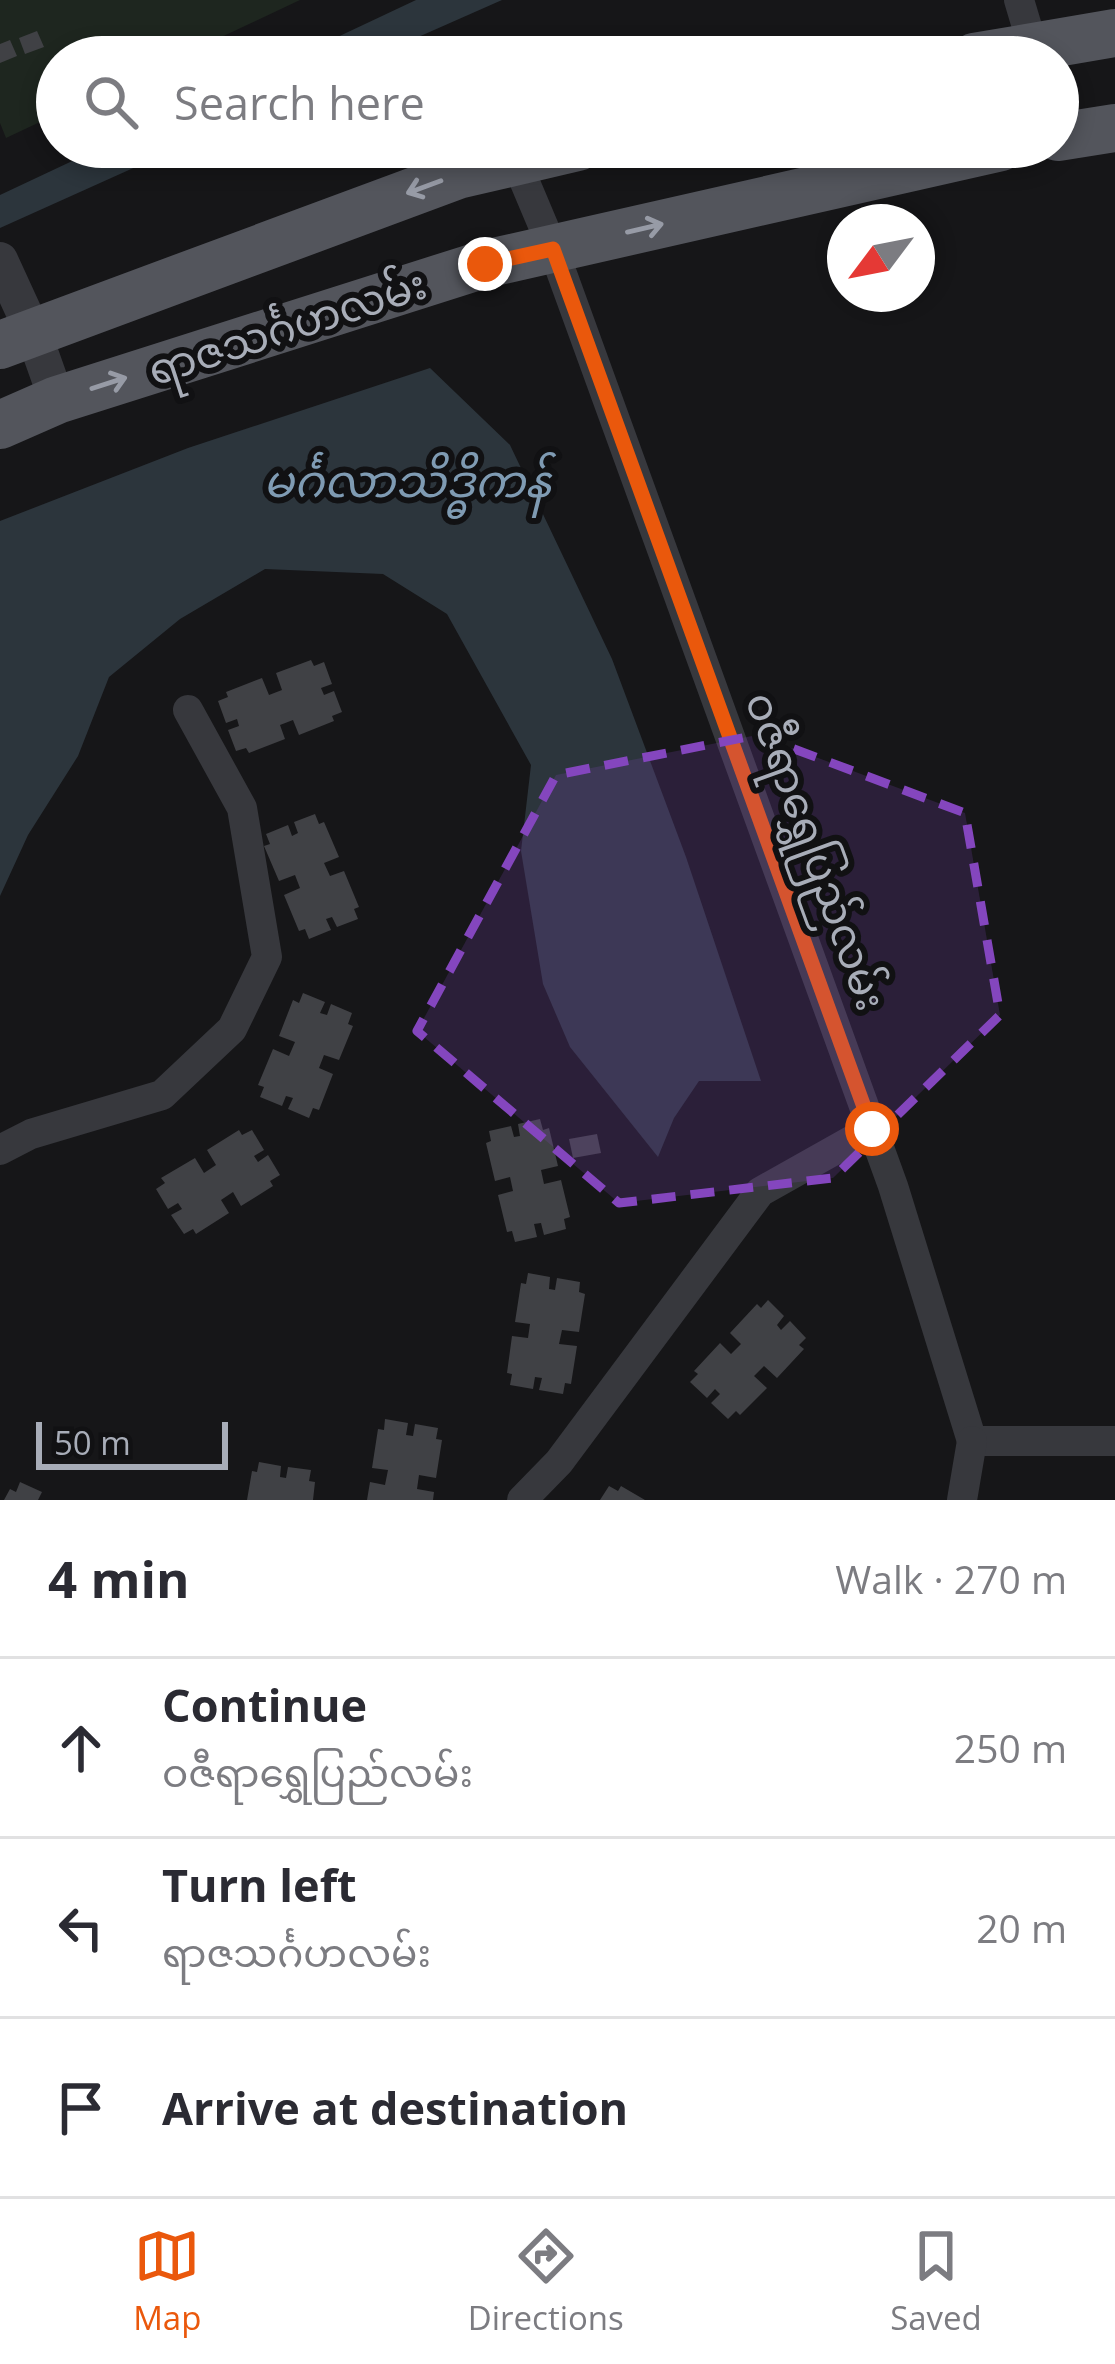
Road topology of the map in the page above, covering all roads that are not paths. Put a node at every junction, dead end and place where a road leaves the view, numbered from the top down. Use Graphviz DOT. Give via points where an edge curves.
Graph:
graph roads {
  1 [pos="1019,0"];
  2 [pos="1115,33"];
  3 [pos="1030,36"];
  4 [pos="1079,42"];
  5 [pos="1115,128"];
  6 [pos="1079,134"];
  7 [pos="487,168"];
  8 [pos="519,168"];
  9 [pos="909,168"];
  10 [pos="553,249"];
  11 [pos="0,260"];
  12 [pos="16,339"];
  13 [pos="57,400"];
  14 [pos="0,425"];
  15 [pos="188,710"];
  16 [pos="872,1129"];
  17 [pos="0,1150"];
  18 [pos="1115,1441"];
  19 [pos="972,1442"];
  20 [pos="522,1500"];
  21 [pos="962,1500"];
  1 -- 3 [label="street"];
  2 -- 4 [label="main road"];
  5 -- 6 [label="main road"];
  7 -- 12 [label="main road, ရာဇသင်္ဂဟလမ်း, one-way"];
  8 -- 10 [label="street, ဝဇီရာရွှေပြည်လမ်း"];
  10 -- 9 [label="main road, ရာဇသင်္ဂဟလမ်း, one-way"];
  13 -- 10 [label="main road, ရာဇသင်္ဂဟလမ်း, one-way"];
  10 -- 16 [label="street, ဝဇီရာရွှေပြည်လမ်း"];
  11 -- 12 [label="street"];
  12 -- 13 [label="street"];
  13 -- 14 [label="main road, ရာဇသင်္ဂဟလမ်း"];
  15 -- 17 [label="street" via="242,808 267,957 232,1029 163,1095"];
  16 -- 19 [label="street, ဝဇီရာရွှေပြည်လမ်း"];
  16 -- 20 [label="street" via="760,1192 560,1462"];
  18 -- 19 [label="street"];
  19 -- 21 [label="street"];
}
